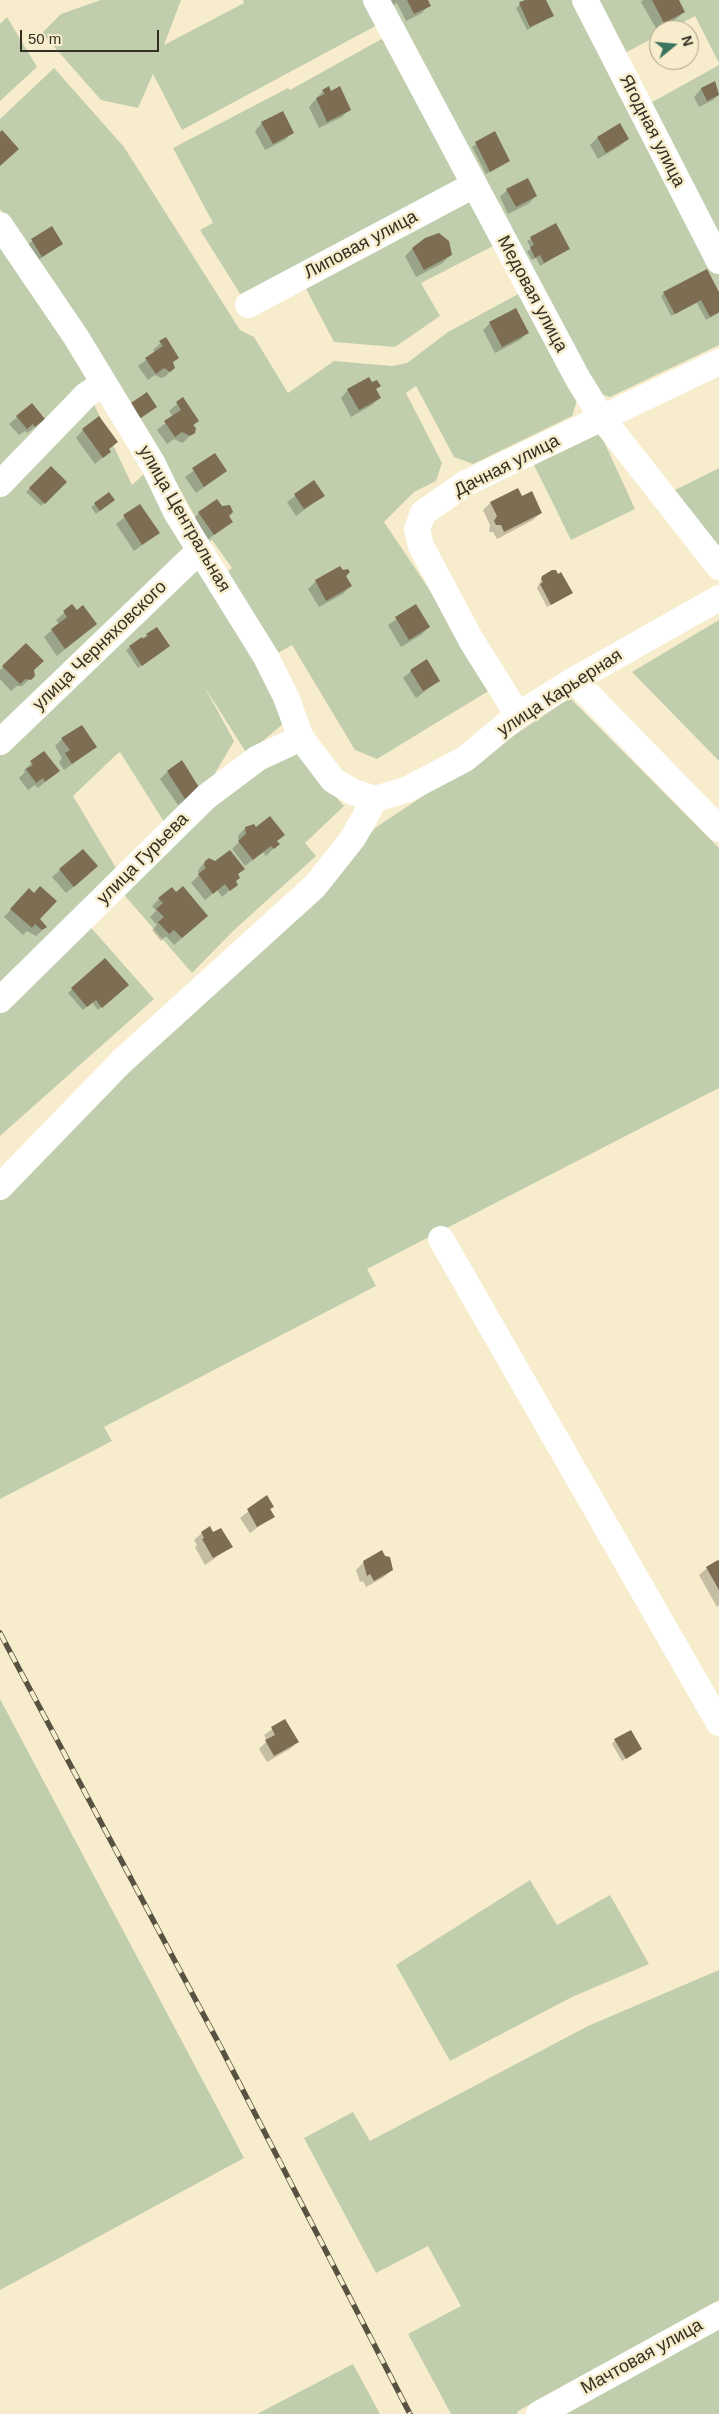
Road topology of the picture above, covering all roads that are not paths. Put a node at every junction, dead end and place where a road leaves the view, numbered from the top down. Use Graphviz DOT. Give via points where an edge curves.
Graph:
graph roads {
  1 [pos="376,0"];
  2 [pos="584,0"];
  3 [pos="474,185"];
  4 [pos="0,225"];
  5 [pos="719,261"];
  6 [pos="248,305"];
  7 [pos="719,362"];
  8 [pos="104,383"];
  9 [pos="602,418"];
  10 [pos="0,484"];
  11 [pos="200,551"];
  12 [pos="719,568"];
  13 [pos="719,598"];
  14 [pos="574,680"];
  15 [pos="518,715"];
  16 [pos="301,738"];
  17 [pos="0,742"];
  18 [pos="375,799"];
  19 [pos="719,829"];
  20 [pos="0,1000"];
  21 [pos="0,1187"];
  22 [pos="441,1239"];
  23 [pos="719,1723"];
  24 [pos="719,2315"];
  25 [pos="539,2414"];
  1 -- 3 [label="street, Медовая улица"];
  2 -- 5 [label="street, Ягодная улица"];
  3 -- 6 [label="street, Липовая улица"];
  3 -- 9 [label="street, Медовая улица" via="578,380"];
  4 -- 8 [label="street, улица Центральная" via="50,296"];
  7 -- 9 [label="street, Дачная улица"];
  8 -- 10 [label="street" via="86,395"];
  8 -- 11 [label="street, улица Центральная"];
  9 -- 12 [label="street, Медовая улица"];
  9 -- 15 [label="street, Дачная улица" via="466,483 423,513 417,529 421,546 471,640"];
  11 -- 16 [label="street, улица Центральная" via="266,657"];
  11 -- 17 [label="street, улица Черняховского"];
  13 -- 14 [label="street, улица Карьерная"];
  14 -- 15 [label="street, улица Карьерная"];
  14 -- 19 [label="street"];
  15 -- 18 [label="street, улица Карьерная" via="466,759 406,790"];
  16 -- 18 [label="street, улица Центральная" via="333,780 353,792"];
  16 -- 20 [label="street, улица Гурьева" via="258,758 206,796"];
  18 -- 21 [label="street" via="353,838 315,886 122,1061"];
  22 -- 23 [label="street"];
  24 -- 25 [label="street, Мачтовая улица"];
}
